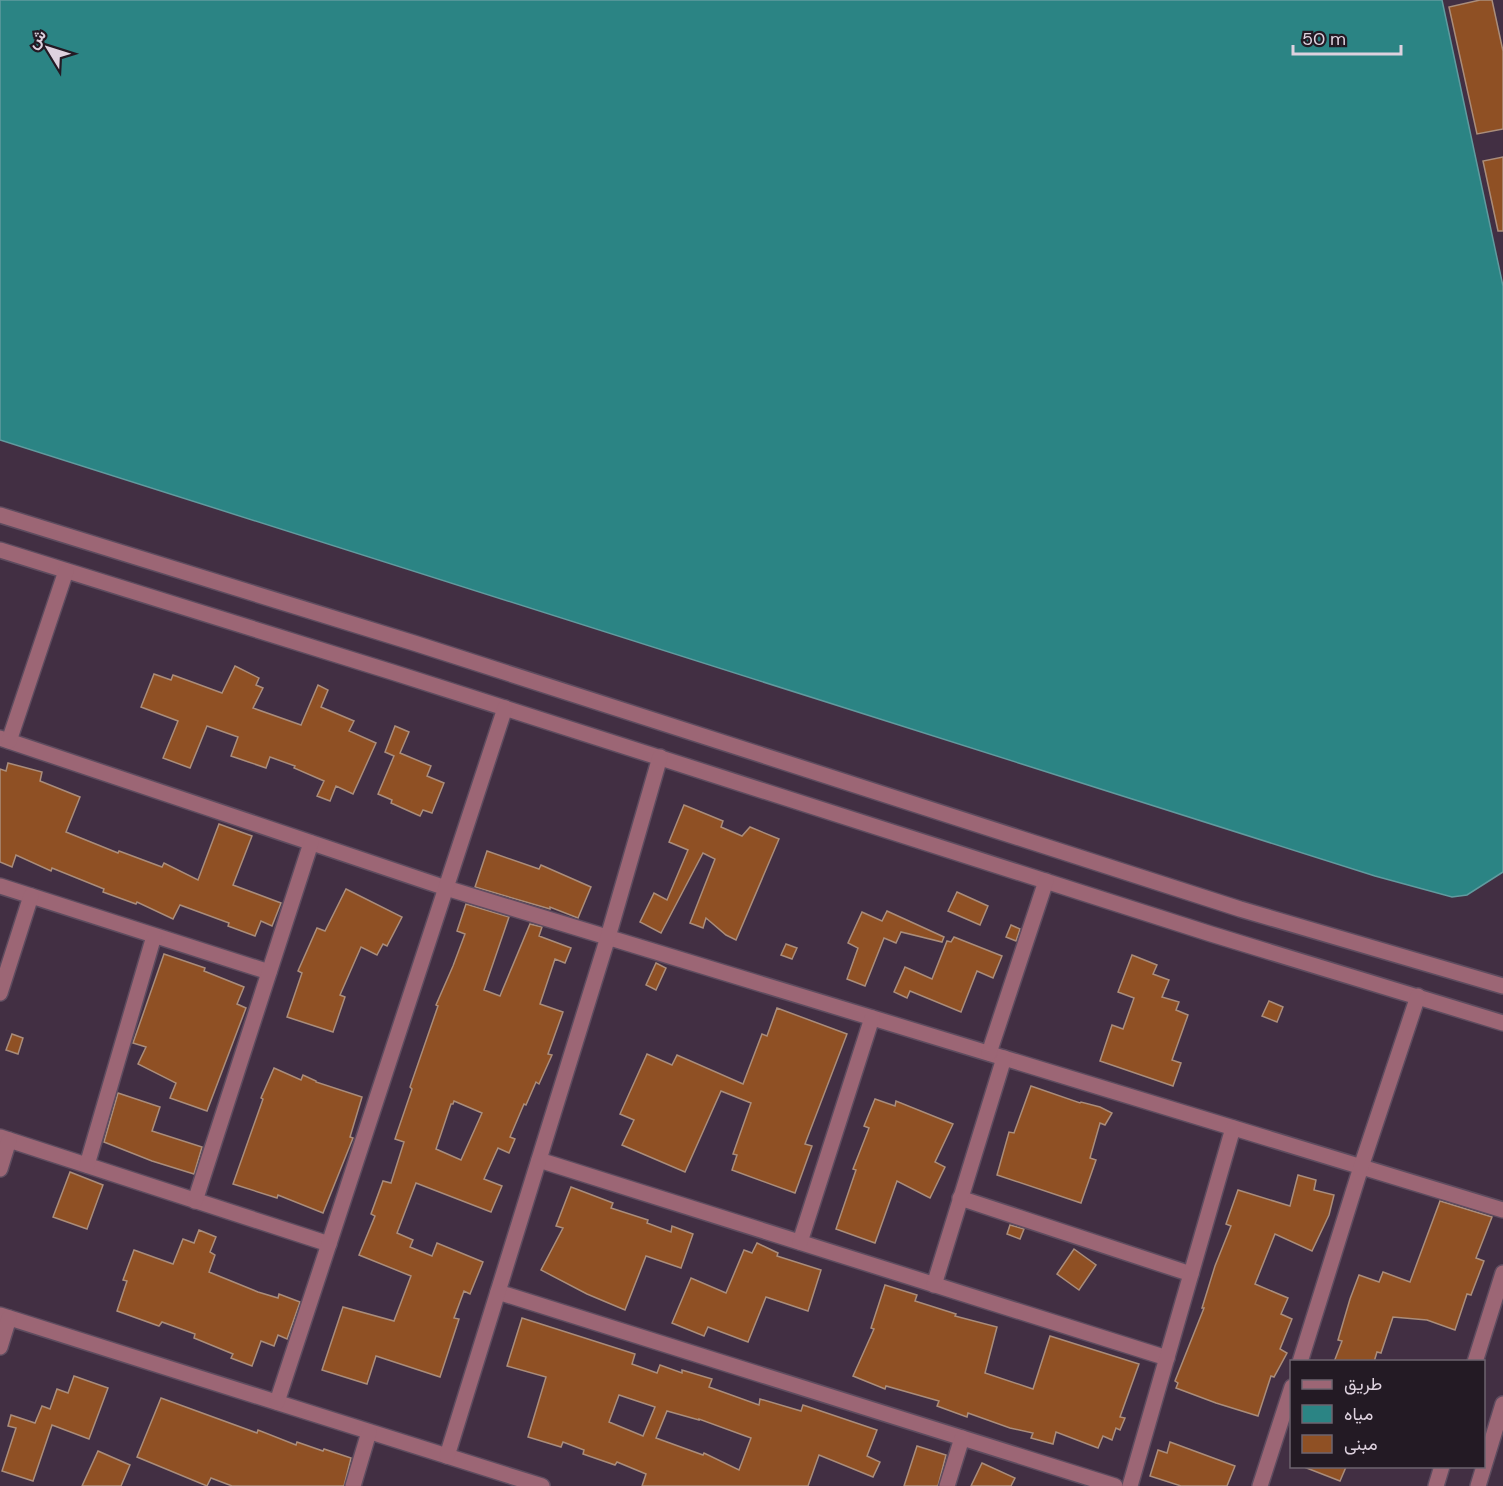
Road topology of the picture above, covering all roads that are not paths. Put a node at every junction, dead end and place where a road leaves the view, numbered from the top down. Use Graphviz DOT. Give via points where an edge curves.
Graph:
graph roads {
  1 [pos="0,515"];
  2 [pos="0,550"];
  3 [pos="66,571"];
  4 [pos="505,708"];
  5 [pos="4,740"];
  6 [pos="660,757"];
  7 [pos="311,843"];
  8 [pos="1046,881"];
  9 [pos="0,886"];
  10 [pos="446,888"];
  11 [pos="31,896"];
  12 [pos="154,936"];
  13 [pos="608,938"];
  14 [pos="269,972"];
  15 [pos="1503,986"];
  16 [pos="0,993"];
  17 [pos="1418,996"];
  18 [pos="872,1017"];
  19 [pos="1503,1023"];
  20 [pos="996,1056"];
  21 [pos="1233,1128"];
  22 [pos="4,1138"];
  23 [pos="539,1160"];
  24 [pos="87,1165"];
  25 [pos="1361,1167"];
  26 [pos="0,1169"];
  27 [pos="960,1198"];
  28 [pos="195,1201"];
  29 [pos="1503,1210"];
  30 [pos="800,1242"];
  31 [pos="328,1244"];
  32 [pos="1503,1273"];
  33 [pos="1191,1274"];
  34 [pos="933,1285"];
  35 [pos="498,1292"];
  36 [pos="4,1316"];
  37 [pos="0,1347"];
  38 [pos="1167,1358"];
  39 [pos="1300,1360"];
  40 [pos="1476,1360"];
  41 [pos="1290,1393"];
  42 [pos="277,1402"];
  43 [pos="1503,1404"];
  44 [pos="369,1431"];
  45 [pos="962,1438"];
  46 [pos="447,1456"];
  47 [pos="1485,1463"];
  48 [pos="1442,1468"];
  49 [pos="1483,1468"];
  50 [pos="353,1486"];
  51 [pos="542,1486"];
  52 [pos="947,1486"];
  53 [pos="1115,1486"];
  54 [pos="1130,1486"];
  55 [pos="1260,1486"];
  56 [pos="1436,1486"];
  57 [pos="1478,1486"];
  1 -- 15 [label="street" via="414,643 1240,909"];
  2 -- 3 [label="street"];
  3 -- 4 [label="street"];
  3 -- 5 [label="street"];
  4 -- 6 [label="street"];
  4 -- 10 [label="street"];
  5 -- 7 [label="street"];
  6 -- 8 [label="street"];
  6 -- 13 [label="street"];
  7 -- 10 [label="street"];
  7 -- 14 [label="street"];
  8 -- 17 [label="street"];
  8 -- 20 [label="street"];
  9 -- 11 [label="street"];
  10 -- 13 [label="street"];
  10 -- 31 [label="street"];
  11 -- 12 [label="street"];
  11 -- 16 [label="street"];
  12 -- 14 [label="street"];
  12 -- 24 [label="street"];
  13 -- 18 [label="street"];
  13 -- 23 [label="street"];
  14 -- 28 [label="street"];
  17 -- 19 [label="street"];
  17 -- 25 [label="street"];
  18 -- 20 [label="street"];
  18 -- 30 [label="street"];
  20 -- 21 [label="street"];
  20 -- 27 [label="street"];
  21 -- 25 [label="street"];
  21 -- 33 [label="street"];
  22 -- 24 [label="street"];
  22 -- 26 [label="street"];
  23 -- 30 [label="street"];
  23 -- 35 [label="street"];
  24 -- 28 [label="street"];
  25 -- 29 [label="street"];
  25 -- 39 [label="street"];
  27 -- 33 [label="street"];
  27 -- 34 [label="street"];
  28 -- 31 [label="street"];
  30 -- 34 [label="street"];
  31 -- 42 [label="street"];
  32 -- 40 [label="street"];
  33 -- 38 [label="street"];
  34 -- 38 [label="street"];
  35 -- 45 [label="street"];
  35 -- 46 [label="street"];
  36 -- 37 [label="street"];
  36 -- 42 [label="street"];
  38 -- 54 [label="street"];
  41 -- 55 [label="street"];
  42 -- 44 [label="street"];
  43 -- 47 [label="street"];
  44 -- 46 [label="street"];
  44 -- 50 [label="street"];
  45 -- 52 [label="street"];
  45 -- 53 [label="street"];
  46 -- 51 [label="street"];
  48 -- 56 [label="street"];
  49 -- 57 [label="street"];
}
